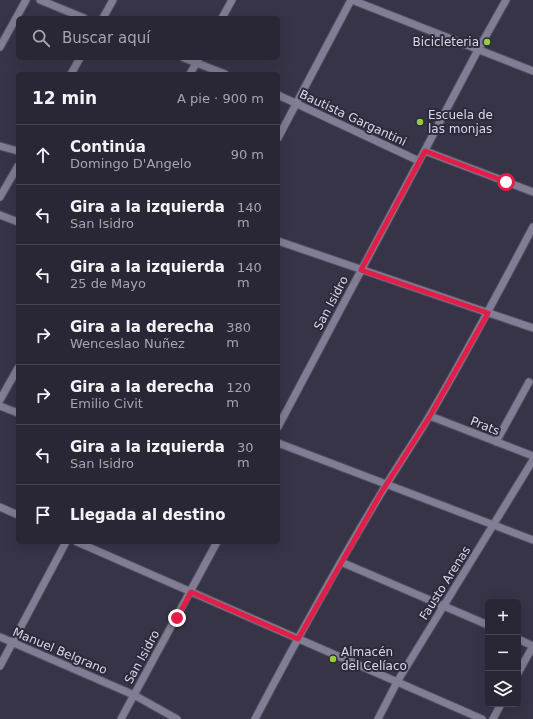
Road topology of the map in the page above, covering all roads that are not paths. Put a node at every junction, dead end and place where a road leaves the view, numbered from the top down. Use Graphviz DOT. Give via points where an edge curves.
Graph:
graph roads {
  1 [pos="26,0"];
  2 [pos="40,0"];
  3 [pos="113,0"];
  4 [pos="232,0"];
  5 [pos="352,0"];
  6 [pos="506,0"];
  7 [pos="17,16"];
  8 [pos="79,16"];
  9 [pos="104,16"];
  10 [pos="223,16"];
  11 [pos="16,18"];
  12 [pos="0,47"];
  13 [pos="478,50"];
  14 [pos="79,60"];
  15 [pos="198,60"];
  16 [pos="533,71"];
  17 [pos="72,72"];
  18 [pos="191,72"];
  19 [pos="221,72"];
  20 [pos="280,96"];
  21 [pos="296,103"];
  22 [pos="280,134"];
  23 [pos="0,146"];
  24 [pos="16,150"];
  25 [pos="425,151"];
  26 [pos="419,161"];
  27 [pos="16,169"];
  28 [pos="533,192"];
  29 [pos="0,197"];
  30 [pos="0,215"];
  31 [pos="16,221"];
  32 [pos="533,228"];
  33 [pos="280,242"];
  34 [pos="361,270"];
  35 [pos="488,313"];
  36 [pos="533,328"];
  37 [pos="16,372"];
  38 [pos="529,382"];
  39 [pos="0,400"];
  40 [pos="0,406"];
  41 [pos="16,412"];
  42 [pos="430,416"];
  43 [pos="280,423"];
  44 [pos="496,442"];
  45 [pos="280,444"];
  46 [pos="533,456"];
  47 [pos="533,460"];
  48 [pos="388,484"];
  49 [pos="0,507"];
  50 [pos="16,515"];
  51 [pos="494,524"];
  52 [pos="533,540"];
  53 [pos="65,544"];
  54 [pos="83,544"];
  55 [pos="216,544"];
  56 [pos="341,562"];
  57 [pos="191,592"];
  58 [pos="444,605"];
  59 [pos="485,624"];
  60 [pos="0,637"];
  61 [pos="298,639"];
  62 [pos="521,640"];
  63 [pos="12,643"];
  64 [pos="533,646"];
  65 [pos="0,666"];
  66 [pos="519,671"];
  67 [pos="397,682"];
  68 [pos="134,695"];
  69 [pos="499,707"];
  70 [pos="121,719"];
  71 [pos="177,719"];
  72 [pos="255,719"];
  73 [pos="378,719"];
  74 [pos="482,719"];
  75 [pos="493,719"];
  1 -- 7 [label="street"];
  2 -- 8 [label="street"];
  3 -- 9 [label="street"];
  4 -- 10 [label="street"];
  5 -- 13 [label="street"];
  5 -- 21 [label="street"];
  6 -- 13 [label="street, San Isidro"];
  11 -- 12 [label="street"];
  13 -- 16 [label="street"];
  13 -- 25 [label="street, San Isidro"];
  14 -- 17 [label="street"];
  15 -- 18 [label="street"];
  15 -- 19 [label="street"];
  20 -- 21 [label="street, Bautista Gargantini"];
  21 -- 22 [label="street"];
  21 -- 26 [label="street, Bautista Gargantini"];
  23 -- 24 [label="street"];
  25 -- 26 [label="street, San Isidro"];
  25 -- 28 [label="street"];
  26 -- 34 [label="street, San Isidro"];
  27 -- 29 [label="street"];
  30 -- 31 [label="street"];
  32 -- 35 [label="street"];
  33 -- 34 [label="street"];
  34 -- 35 [label="street"];
  34 -- 43 [label="street, San Isidro"];
  35 -- 36 [label="street"];
  35 -- 42 [label="street"];
  37 -- 39 [label="street"];
  38 -- 44 [label="street"];
  40 -- 41 [label="street"];
  42 -- 44 [label="street, Prats"];
  42 -- 48 [label="street"];
  44 -- 46 [label="street, Prats"];
  45 -- 48 [label="street"];
  47 -- 51 [label="street, Fausto Arenas"];
  48 -- 51 [label="street"];
  48 -- 56 [label="street"];
  49 -- 50 [label="street"];
  51 -- 52 [label="street"];
  51 -- 58 [label="street, Fausto Arenas"];
  53 -- 63 [label="street"];
  54 -- 57 [label="street"];
  55 -- 57 [label="street, San Isidro"];
  56 -- 58 [label="street"];
  56 -- 61 [label="street"];
  57 -- 61 [label="street"];
  57 -- 68 [label="street, San Isidro"];
  58 -- 59 [label="street"];
  58 -- 67 [label="street, Fausto Arenas"];
  60 -- 63 [label="street, Manuel Belgrano"];
  61 -- 67 [label="street"];
  61 -- 72 [label="street"];
  62 -- 64 [label="street"];
  63 -- 65 [label="street"];
  63 -- 68 [label="street, Manuel Belgrano"];
  64 -- 66 [label="street"];
  67 -- 73 [label="street, Fausto Arenas"];
  67 -- 74 [label="street"];
  68 -- 70 [label="street, San Isidro"];
  68 -- 71 [label="street, Manuel Belgrano"];
  69 -- 75 [label="street"];
}
